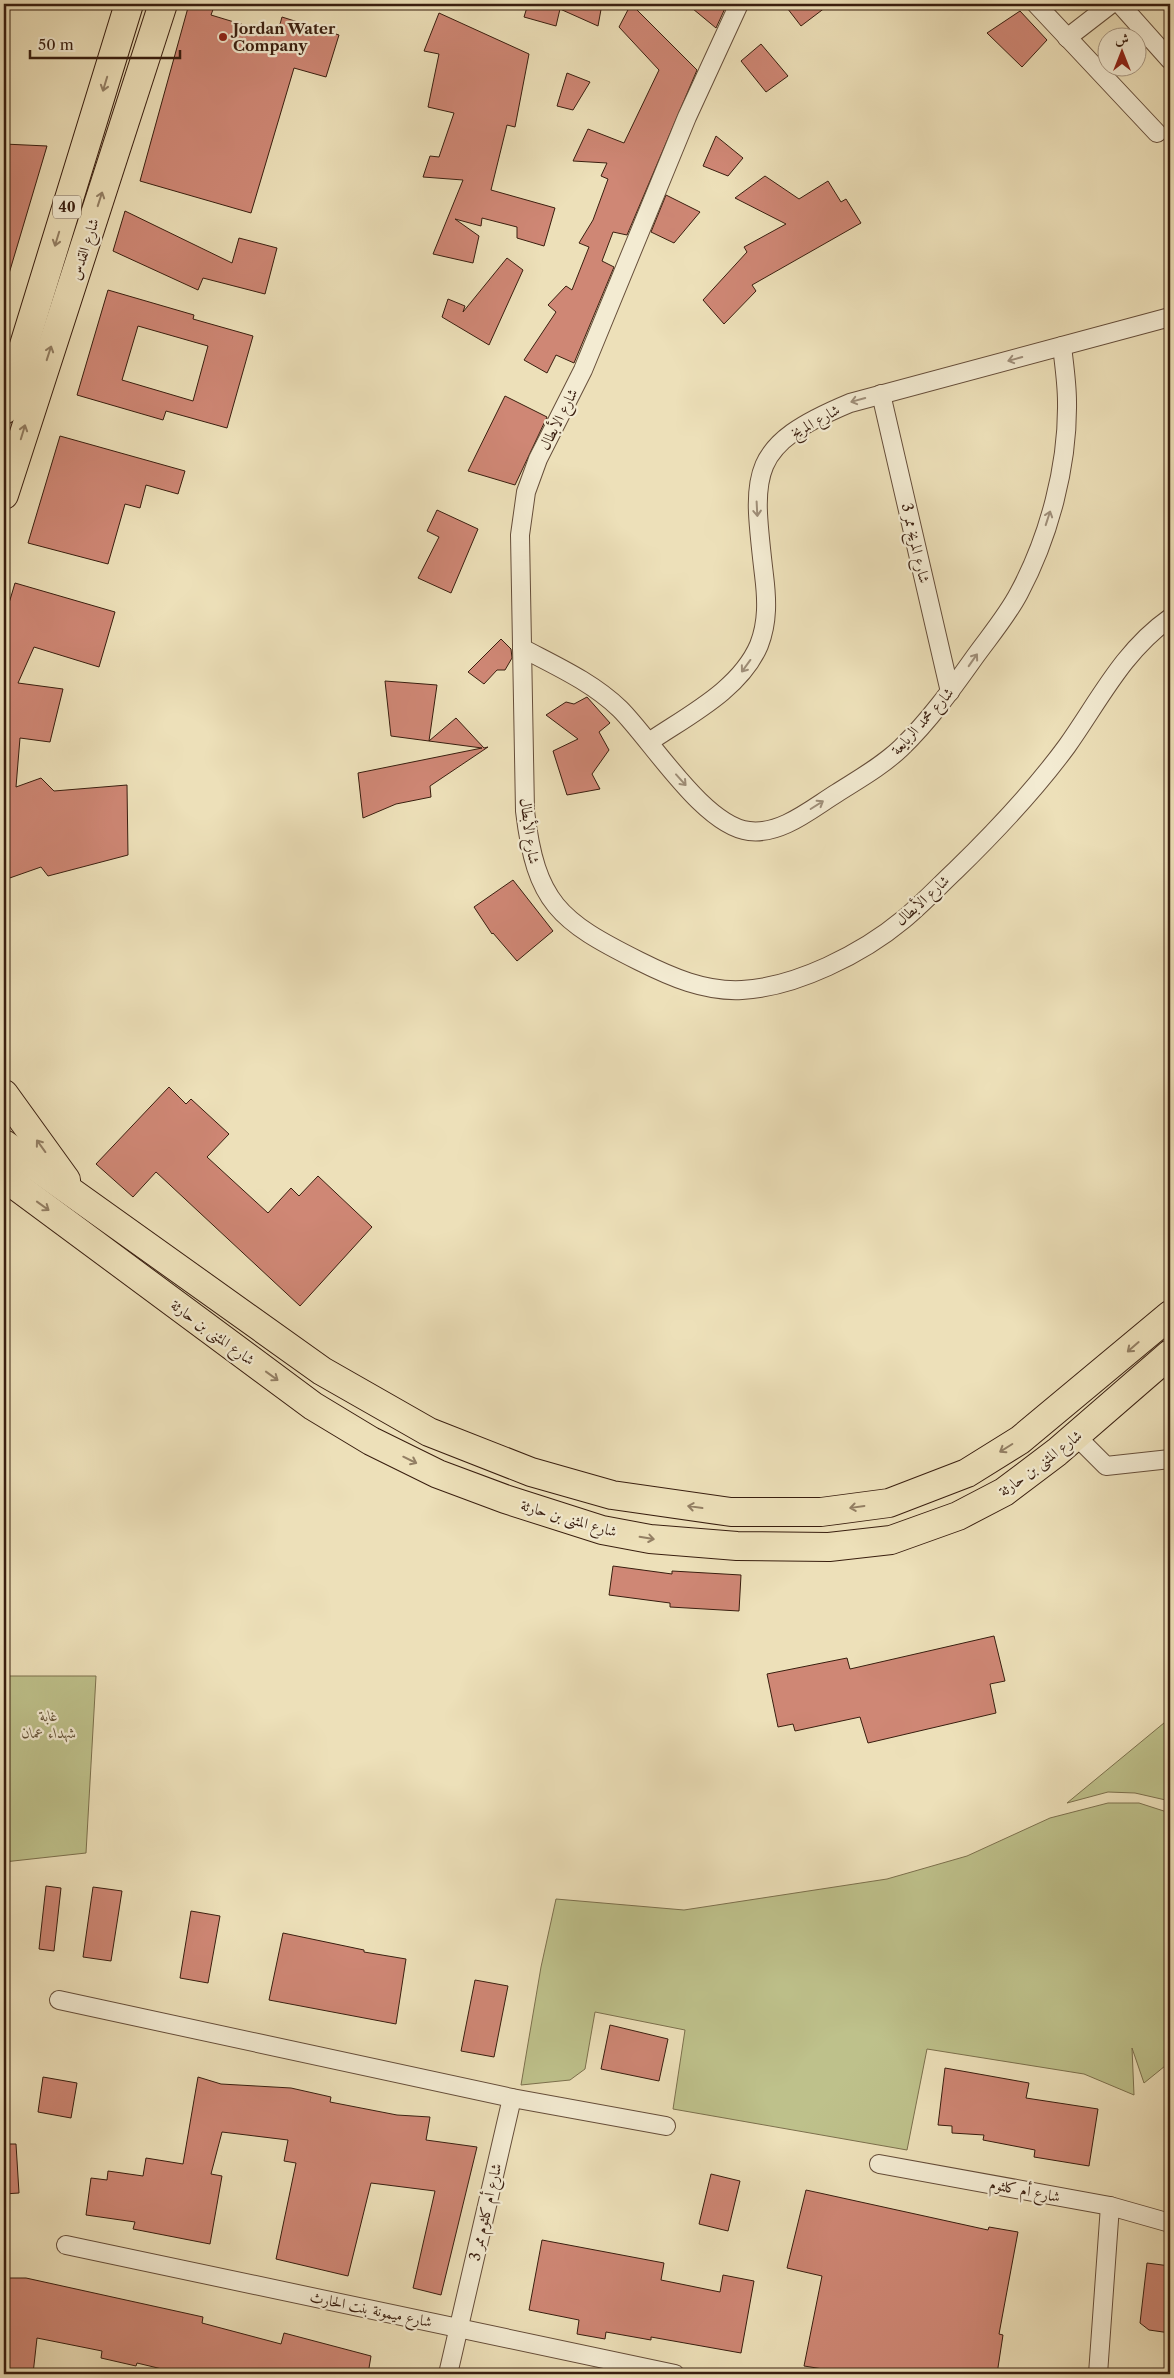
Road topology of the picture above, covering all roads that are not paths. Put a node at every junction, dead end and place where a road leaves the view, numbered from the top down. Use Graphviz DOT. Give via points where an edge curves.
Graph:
graph roads {
  1 [pos="129,4"];
  2 [pos="163,4"];
  3 [pos="739,4"];
  4 [pos="1036,4"];
  5 [pos="1111,4"];
  6 [pos="1120,4"];
  7 [pos="1067,38"];
  8 [pos="1170,60"];
  9 [pos="1157,132"];
  10 [pos="1170,317"];
  11 [pos="1062,346"];
  12 [pos="881,394"];
  13 [pos="4,410"];
  14 [pos="4,495"];
  15 [pos="1170,618"];
  16 [pos="522,648"];
  17 [pos="950,692"];
  18 [pos="650,742"];
  19 [pos="4,1094"];
  20 [pos="4,1144"];
  21 [pos="4,1177"];
  22 [pos="80,1200"];
  23 [pos="1170,1315"];
  24 [pos="1170,1354"];
  25 [pos="1076,1436"];
  26 [pos="1170,1459"];
  27 [pos="59,2000"];
  28 [pos="512,2098"];
  29 [pos="666,2126"];
  30 [pos="879,2164"];
  31 [pos="1110,2206"];
  32 [pos="1170,2223"];
  33 [pos="66,2245"];
  34 [pos="459,2327"];
  35 [pos="448,2374"];
  36 [pos="675,2374"];
  37 [pos="1098,2374"];
  1 -- 13 [label="highway, شارع القدس / 40, one-way"];
  14 -- 2 [label="highway, شارع القدس / 40, one-way"];
  3 -- 16 [label="street, شارع الأبطال" via="687,117 583,370 538,459 526,492 520,535"];
  4 -- 7 [label="street"];
  5 -- 7 [label="street"];
  6 -- 8 [label="street"];
  7 -- 9 [label="street"];
  10 -- 11 [label="street, شارع المريخ"];
  11 -- 12 [label="street, شارع المريخ, one-way"];
  17 -- 11 [label="street, شارع محمد الربايعة, one-way" via="1018,594 1035,558 1053,504 1062,460 1067,401"];
  12 -- 17 [label="street, شارع المريخ ممر 3"];
  12 -- 18 [label="street, شارع المريخ, one-way" via="850,402 820,415 792,432 769,457 758,483 756,504 767,602 758,646 733,683"];
  15 -- 16 [label="street, شارع الأبطال" via="1145,637 1128,656 1066,747 1003,825 904,920 858,951 821,968 777,985 740,990 704,987 666,974 608,946 568,921 548,897 536,872 529,846 525,811"];
  16 -- 18 [label="street, شارع محمد الربايعة" via="585,682 619,708"];
  18 -- 17 [label="street, شارع محمد الربايعة, one-way" via="678,777 718,817 730,826 768,831 788,823 872,771 900,749"];
  22 -- 19 [label="highway, one-way"];
  20 -- 22 [label="highway, شارع المثنى بن حارثة"];
  21 -- 25 [label="highway, شارع المثنى بن حارثة, one-way" via="313,1406 371,1441 438,1474 602,1530 650,1539 737,1546 829,1547 891,1540 958,1516 1004,1492"];
  23 -- 22 [label="highway, شارع المثنى بن حارثة, one-way" via="1020,1440 967,1473 889,1503 822,1512 732,1512 612,1495 531,1472 429,1432 322,1371"];
  24 -- 25 [label="highway, شارع المثنى بن حارثة"];
  25 -- 26 [label="street" via="1106,1466"];
  27 -- 28 [label="street"];
  28 -- 29 [label="street"];
  28 -- 34 [label="street, شارع أم كلثوم ممر 3"];
  30 -- 31 [label="street, شارع أم كلثوم"];
  31 -- 32 [label="street, شارع أم كلثوم"];
  31 -- 37 [label="street"];
  33 -- 34 [label="street, شارع ميمونة بنت الحارث"];
  34 -- 35 [label="street, شارع أم كلثوم ممر 3"];
  34 -- 36 [label="street, شارع ميمونة بنت الحارث"];
}
